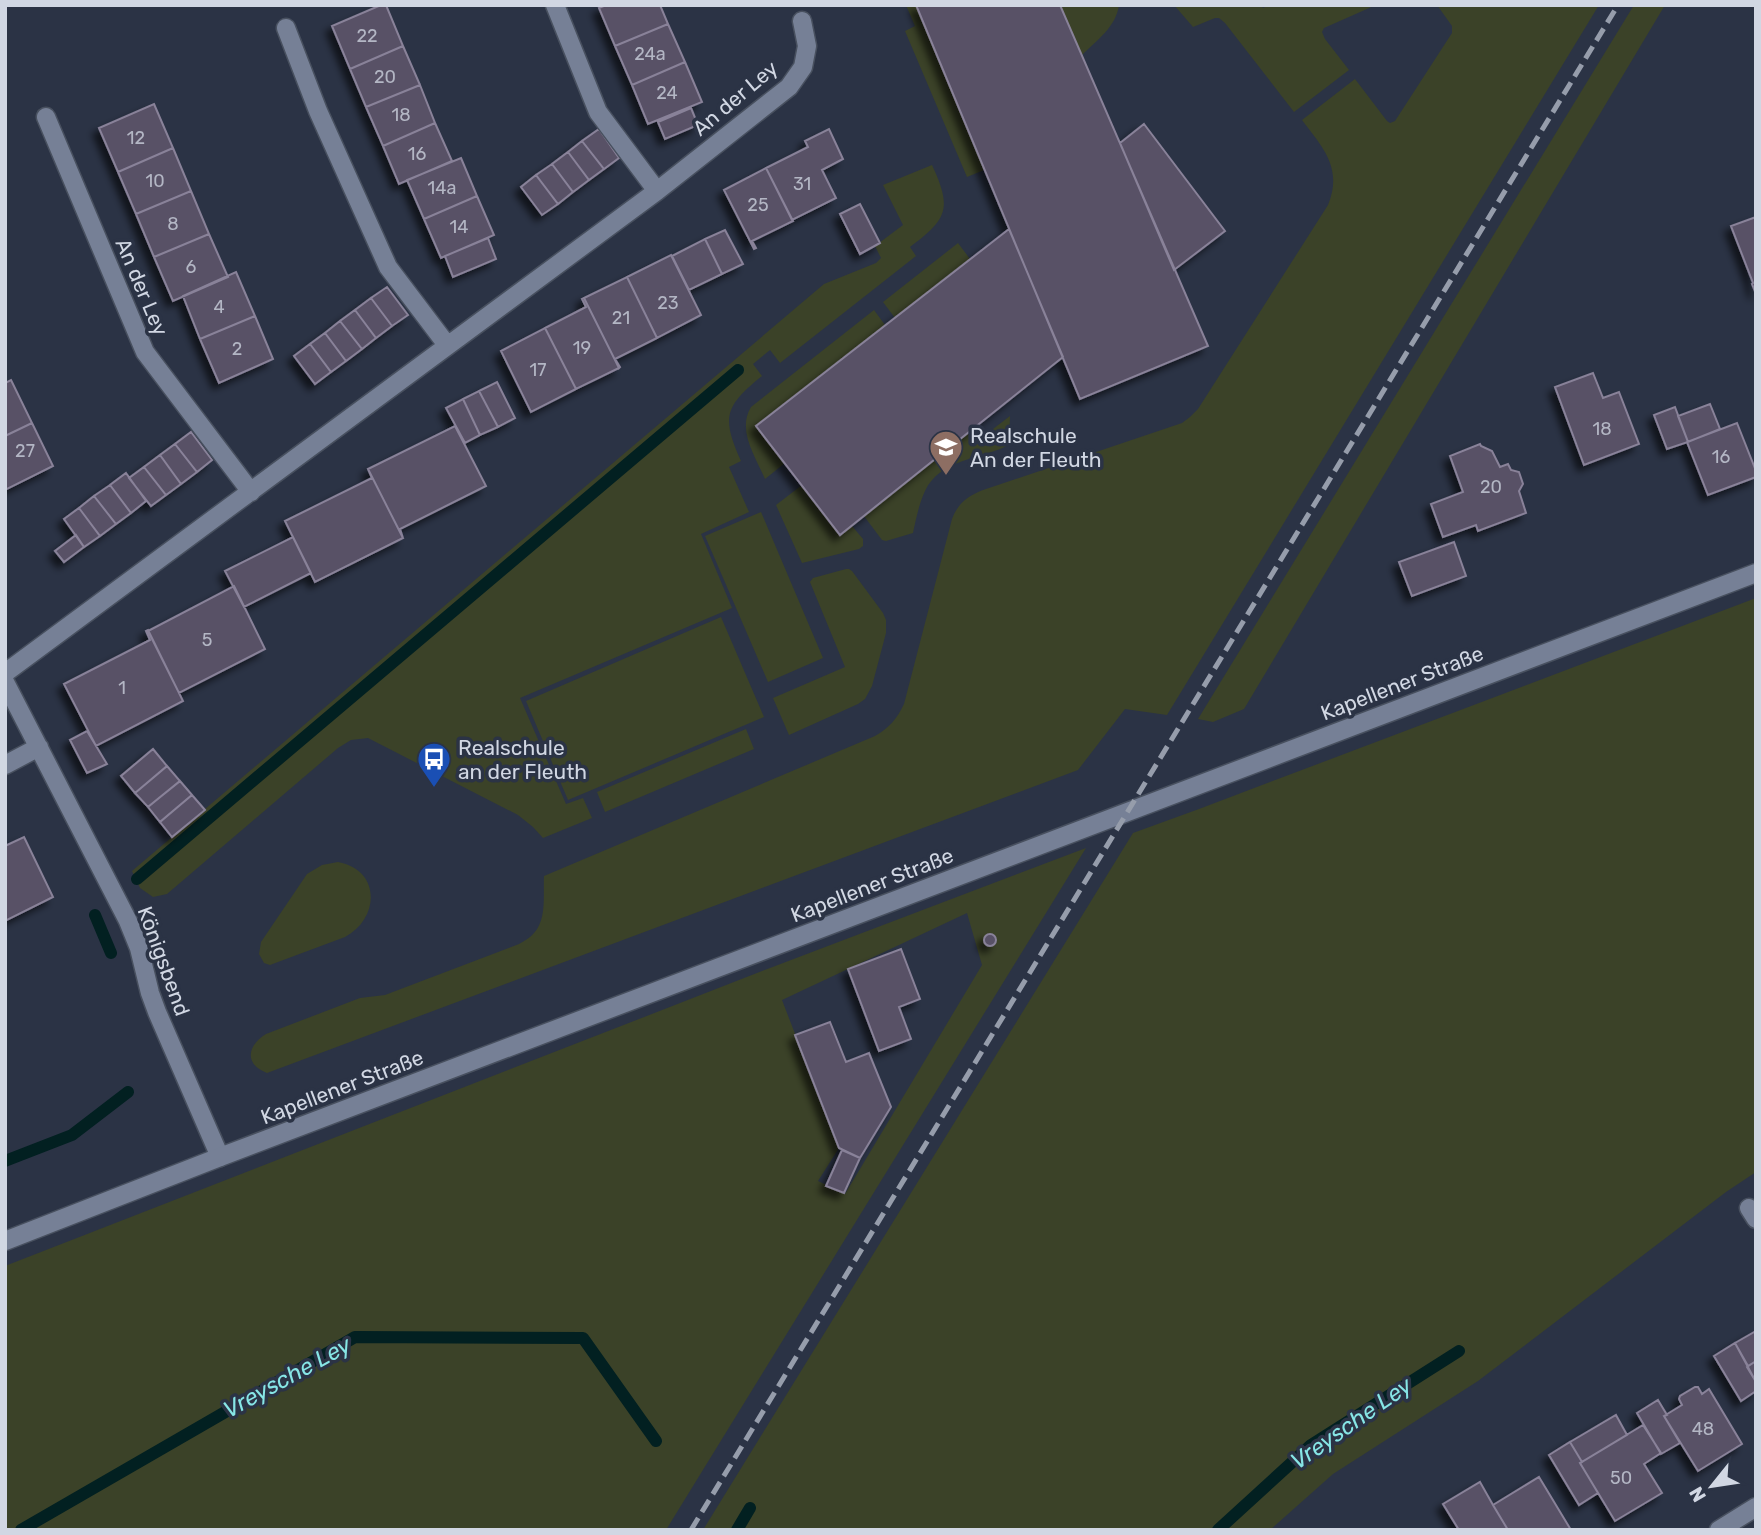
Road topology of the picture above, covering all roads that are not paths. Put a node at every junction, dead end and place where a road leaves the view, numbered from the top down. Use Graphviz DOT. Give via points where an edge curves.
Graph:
graph roads {
  1 [pos="555,5"];
  2 [pos="802,21"];
  3 [pos="286,28"];
  4 [pos="46,117"];
  5 [pos="657,191"];
  6 [pos="447,345"];
  7 [pos="251,492"];
  8 [pos="1756,573"];
  9 [pos="5,673"];
  10 [pos="5,682"];
  11 [pos="39,747"];
  12 [pos="5,765"];
  13 [pos="220,1157"];
  14 [pos="5,1241"];
  15 [pos="1756,1507"];
  16 [pos="1719,1530"];
  1 -- 5 [label="street" via="598,112"];
  2 -- 5 [label="street, An der Ley" via="807,47 803,67 789,87"];
  3 -- 6 [label="street" via="388,267"];
  4 -- 7 [label="street, An der Ley" via="145,352"];
  5 -- 6 [label="street, An der Ley"];
  6 -- 7 [label="street, An der Ley"];
  7 -- 9 [label="street, An der Ley"];
  8 -- 13 [label="street, Kapellener Straße"];
  10 -- 11 [label="street, Königsbend"];
  11 -- 12 [label="street"];
  11 -- 13 [label="street, Königsbend" via="128,921 157,1012"];
  13 -- 14 [label="street, Kapellener Straße"];
  15 -- 16 [label="street"];
}
